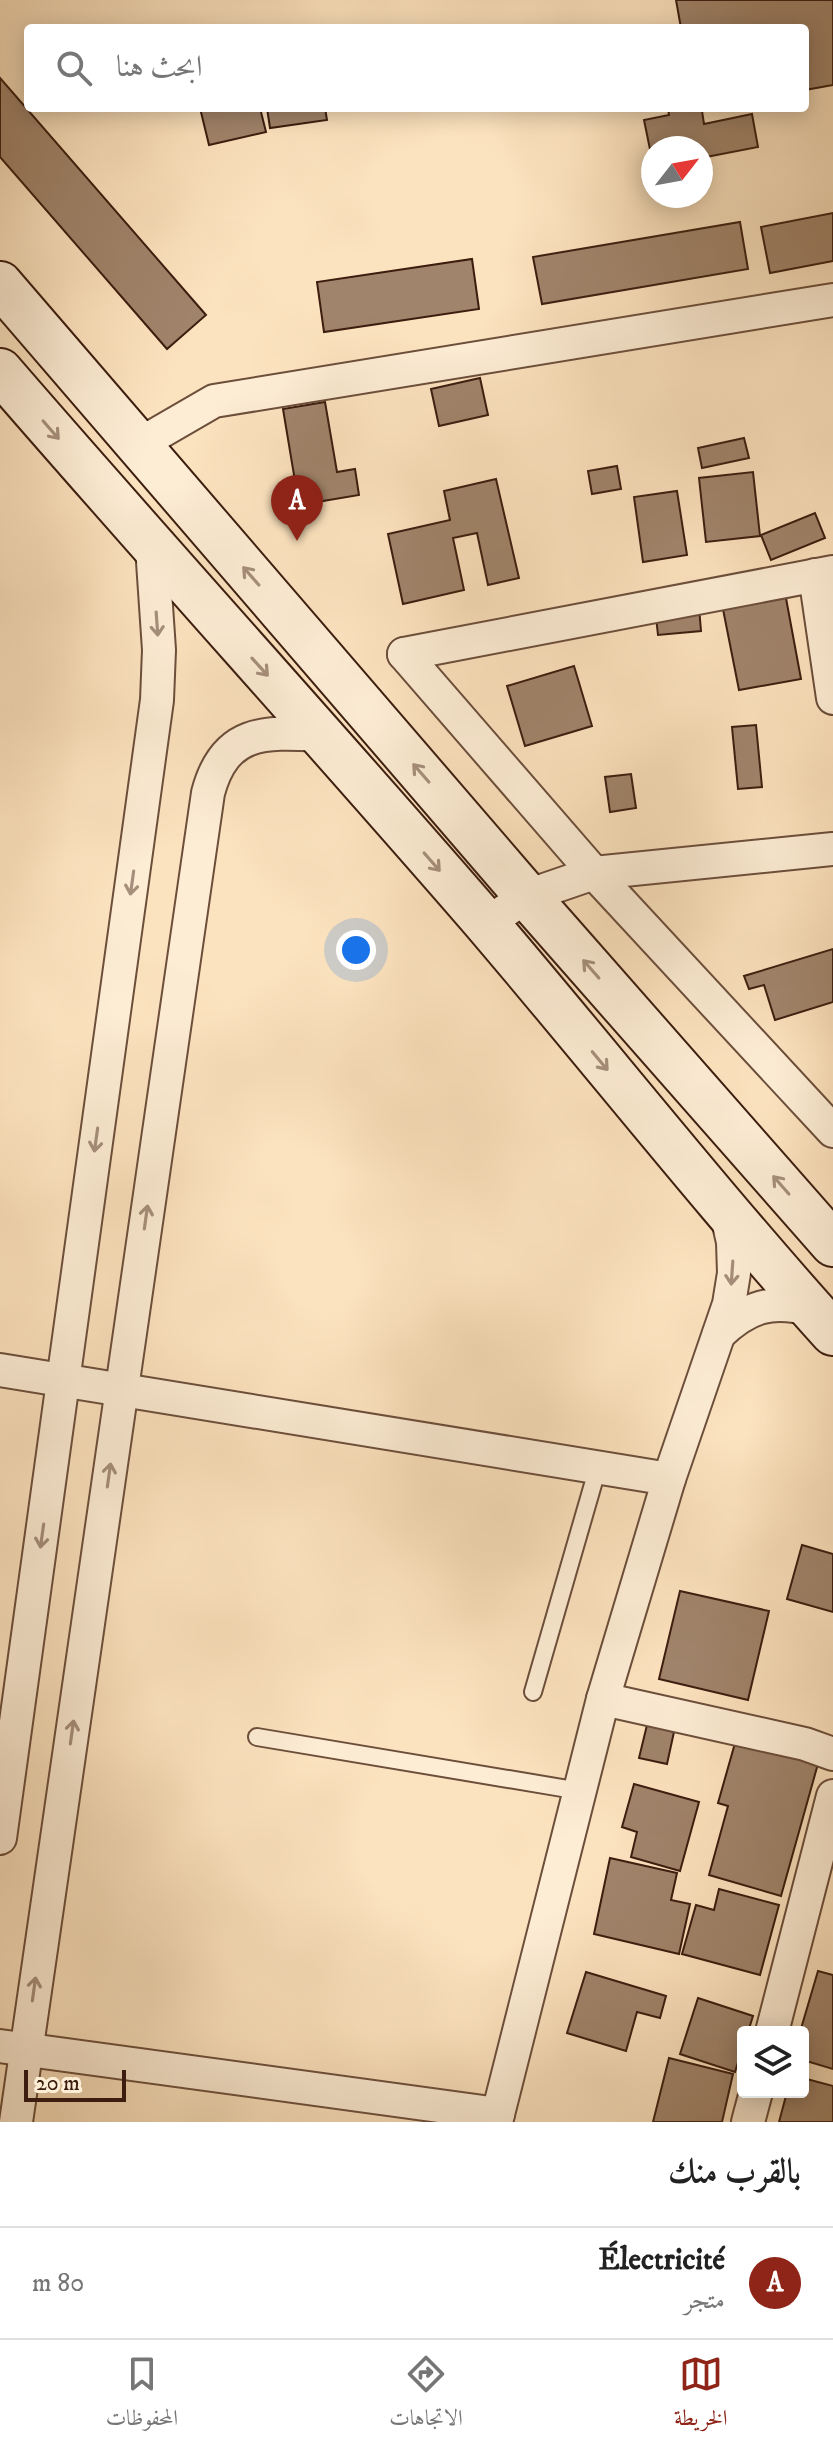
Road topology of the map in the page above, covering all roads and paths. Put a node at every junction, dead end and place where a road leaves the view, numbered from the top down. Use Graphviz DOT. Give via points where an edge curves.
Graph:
graph roads {
  1 [pos="0,284"];
  2 [pos="833,300"];
  3 [pos="0,371"];
  4 [pos="138,445"];
  5 [pos="152,547"];
  6 [pos="824,573"];
  7 [pos="833,698"];
  8 [pos="320,735"];
  9 [pos="833,849"];
  10 [pos="594,873"];
  11 [pos="527,896"];
  12 [pos="486,924"];
  13 [pos="833,1131"];
  14 [pos="726,1211"];
  15 [pos="833,1244"];
  16 [pos="822,1321"];
  17 [pos="719,1334"];
  18 [pos="0,1370"];
  19 [pos="63,1381"];
  20 [pos="122,1390"];
  21 [pos="598,1467"];
  22 [pos="669,1479"];
  23 [pos="533,1692"];
  24 [pos="603,1699"];
  25 [pos="257,1737"];
  26 [pos="833,1754"];
  27 [pos="580,1791"];
  28 [pos="833,1796"];
  29 [pos="0,1838"];
  30 [pos="774,2026"];
  31 [pos="13,2048"];
  32 [pos="754,2098"];
  33 [pos="497,2118"];
  34 [pos="16,2122"];
  35 [pos="748,2122"];
  1 -- 4 [label="main road"];
  2 -- 4 [label="street" via="214,401"];
  3 -- 5 [label="main road, one-way"];
  11 -- 4 [label="main road, one-way"];
  5 -- 8 [label="main road, one-way"];
  5 -- 19 [label="street, one-way" via="157,700"];
  6 -- 7 [label="street"];
  6 -- 10 [label="street" via="404,654"];
  8 -- 12 [label="main road, one-way"];
  20 -- 8 [label="street, one-way" via="213,774 223,757 255,736"];
  9 -- 10 [label="street"];
  10 -- 11 [label="street"];
  10 -- 13 [label="street"];
  11 -- 12 [label="street"];
  15 -- 11 [label="main road, one-way"];
  12 -- 14 [label="main road, one-way"];
  14 -- 16 [label="main road"];
  14 -- 17 [label="street, one-way" via="734,1273"];
  16 -- 17 [label="street" via="793,1305 782,1305 751,1310"];
  17 -- 22 [label="street"];
  18 -- 19 [label="street"];
  19 -- 20 [label="street"];
  19 -- 29 [label="street, one-way"];
  20 -- 21 [label="street"];
  31 -- 20 [label="street, one-way"];
  21 -- 22 [label="street"];
  21 -- 23 [label="lane"];
  22 -- 24 [label="street"];
  24 -- 26 [label="street"];
  24 -- 27 [label="street"];
  25 -- 27 [label="lane"];
  27 -- 33 [label="street"];
  28 -- 30 [label="street"];
  31 -- 33 [label="street"];
  31 -- 34 [label="street"];
  32 -- 35 [label="street"];
}
